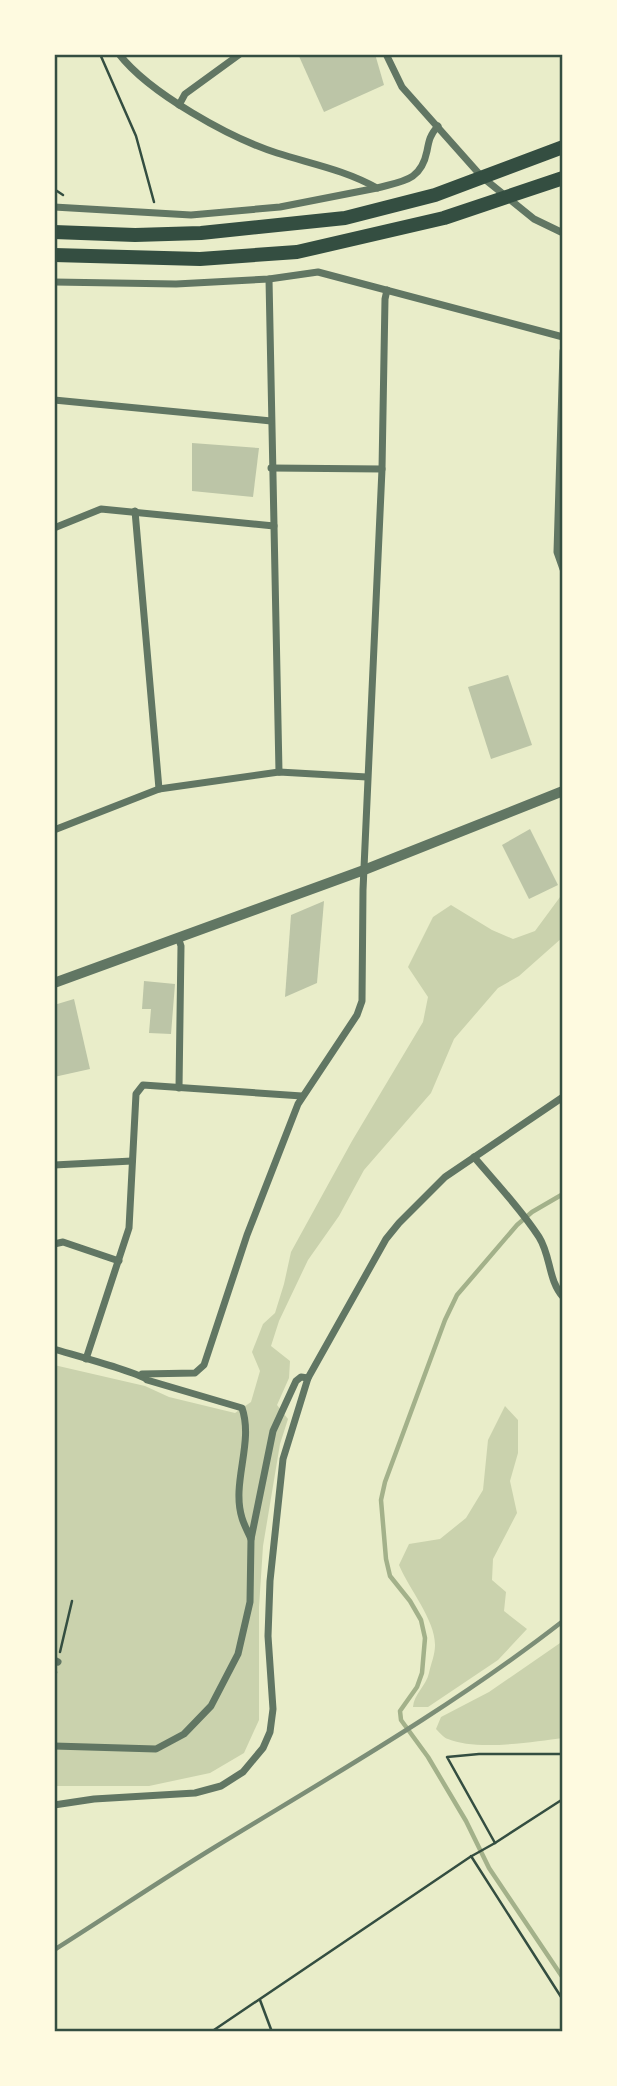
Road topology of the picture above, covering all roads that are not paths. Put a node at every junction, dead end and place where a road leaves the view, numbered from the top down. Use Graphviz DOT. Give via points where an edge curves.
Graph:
graph roads {
  1 [pos="119,54"];
  2 [pos="240,54"];
  3 [pos="386,54"];
  4 [pos="179,104"];
  5 [pos="438,126"];
  6 [pos="563,147"];
  7 [pos="482,177"];
  8 [pos="563,178"];
  9 [pos="377,188"];
  10 [pos="508,198"];
  11 [pos="54,207"];
  12 [pos="54,232"];
  13 [pos="563,233"];
  14 [pos="54,255"];
  15 [pos="269,279"];
  16 [pos="54,282"];
  17 [pos="387,290"];
  18 [pos="563,337"];
  19 [pos="563,351"];
  20 [pos="54,400"];
  21 [pos="271,421"];
  22 [pos="271,468"];
  23 [pos="382,469"];
  24 [pos="135,511"];
  25 [pos="274,526"];
  26 [pos="54,528"];
  27 [pos="563,569"];
  28 [pos="279,772"];
  29 [pos="367,777"];
  30 [pos="159,789"];
  31 [pos="563,790"];
  32 [pos="54,830"];
  33 [pos="364,870"];
  34 [pos="178,937"];
  35 [pos="54,983"];
  36 [pos="179,1088"];
  37 [pos="302,1096"];
  38 [pos="563,1097"];
  39 [pos="474,1157"];
  40 [pos="132,1161"];
  41 [pos="54,1165"];
  42 [pos="54,1244"];
  43 [pos="119,1261"];
  44 [pos="563,1297"];
  45 [pos="54,1349"];
  46 [pos="86,1359"];
  47 [pos="142,1374"];
  48 [pos="308,1378"];
  49 [pos="251,1539"];
  50 [pos="54,1746"];
  51 [pos="54,1805"];
  1 -- 4 [label="street"];
  2 -- 4 [label="street" via="185,94"];
  3 -- 5 [label="street" via="402,87"];
  4 -- 9 [label="street" via="262,147 354,175"];
  5 -- 7 [label="street"];
  5 -- 9 [label="street" via="430,134 420,172"];
  6 -- 7 [label="highway"];
  7 -- 10 [label="street"];
  7 -- 12 [label="highway" via="397,207 252,230 135,235"];
  8 -- 10 [label="highway"];
  9 -- 11 [label="street" via="280,207 191,215"];
  10 -- 13 [label="street" via="534,219"];
  10 -- 14 [label="highway" via="406,229 297,252 200,259"];
  15 -- 16 [label="street" via="176,284"];
  15 -- 17 [label="street" via="318,272"];
  15 -- 21 [label="street"];
  17 -- 18 [label="street"];
  17 -- 23 [label="street"];
  19 -- 27 [label="street" via="557,540"];
  20 -- 21 [label="street"];
  21 -- 22 [label="street"];
  22 -- 23 [label="street"];
  22 -- 25 [label="street"];
  23 -- 29 [label="street"];
  24 -- 25 [label="street"];
  24 -- 26 [label="street" via="101,509"];
  24 -- 30 [label="street"];
  25 -- 28 [label="street"];
  28 -- 29 [label="street"];
  28 -- 30 [label="street"];
  29 -- 33 [label="street"];
  30 -- 32 [label="street"];
  31 -- 33 [label="street"];
  33 -- 34 [label="street"];
  33 -- 37 [label="street" via="362,1001 358,1015"];
  34 -- 35 [label="street"];
  34 -- 36 [label="street"];
  36 -- 37 [label="street"];
  36 -- 40 [label="street" via="143,1086 136,1094"];
  37 -- 47 [label="street" via="247,1235 204,1365 195,1373"];
  38 -- 39 [label="street"];
  39 -- 44 [label="street" via="539,1238 552,1280"];
  39 -- 48 [label="street" via="433,1188 386,1239"];
  40 -- 41 [label="street"];
  40 -- 43 [label="street" via="129,1228"];
  42 -- 43 [label="street" via="63,1242"];
  43 -- 46 [label="street"];
  45 -- 46 [label="street"];
  46 -- 47 [label="street"];
  47 -- 49 [label="street" via="147,1380 242,1408 246,1419 241,1517"];
  48 -- 49 [label="street" via="296,1381 273,1431"];
  48 -- 51 [label="street" via="283,1459 275,1518 268,1636 273,1709 263,1748 243,1772 221,1786 195,1793"];
  49 -- 50 [label="street" via="250,1602 238,1654 211,1706 184,1734 156,1749"];
}
